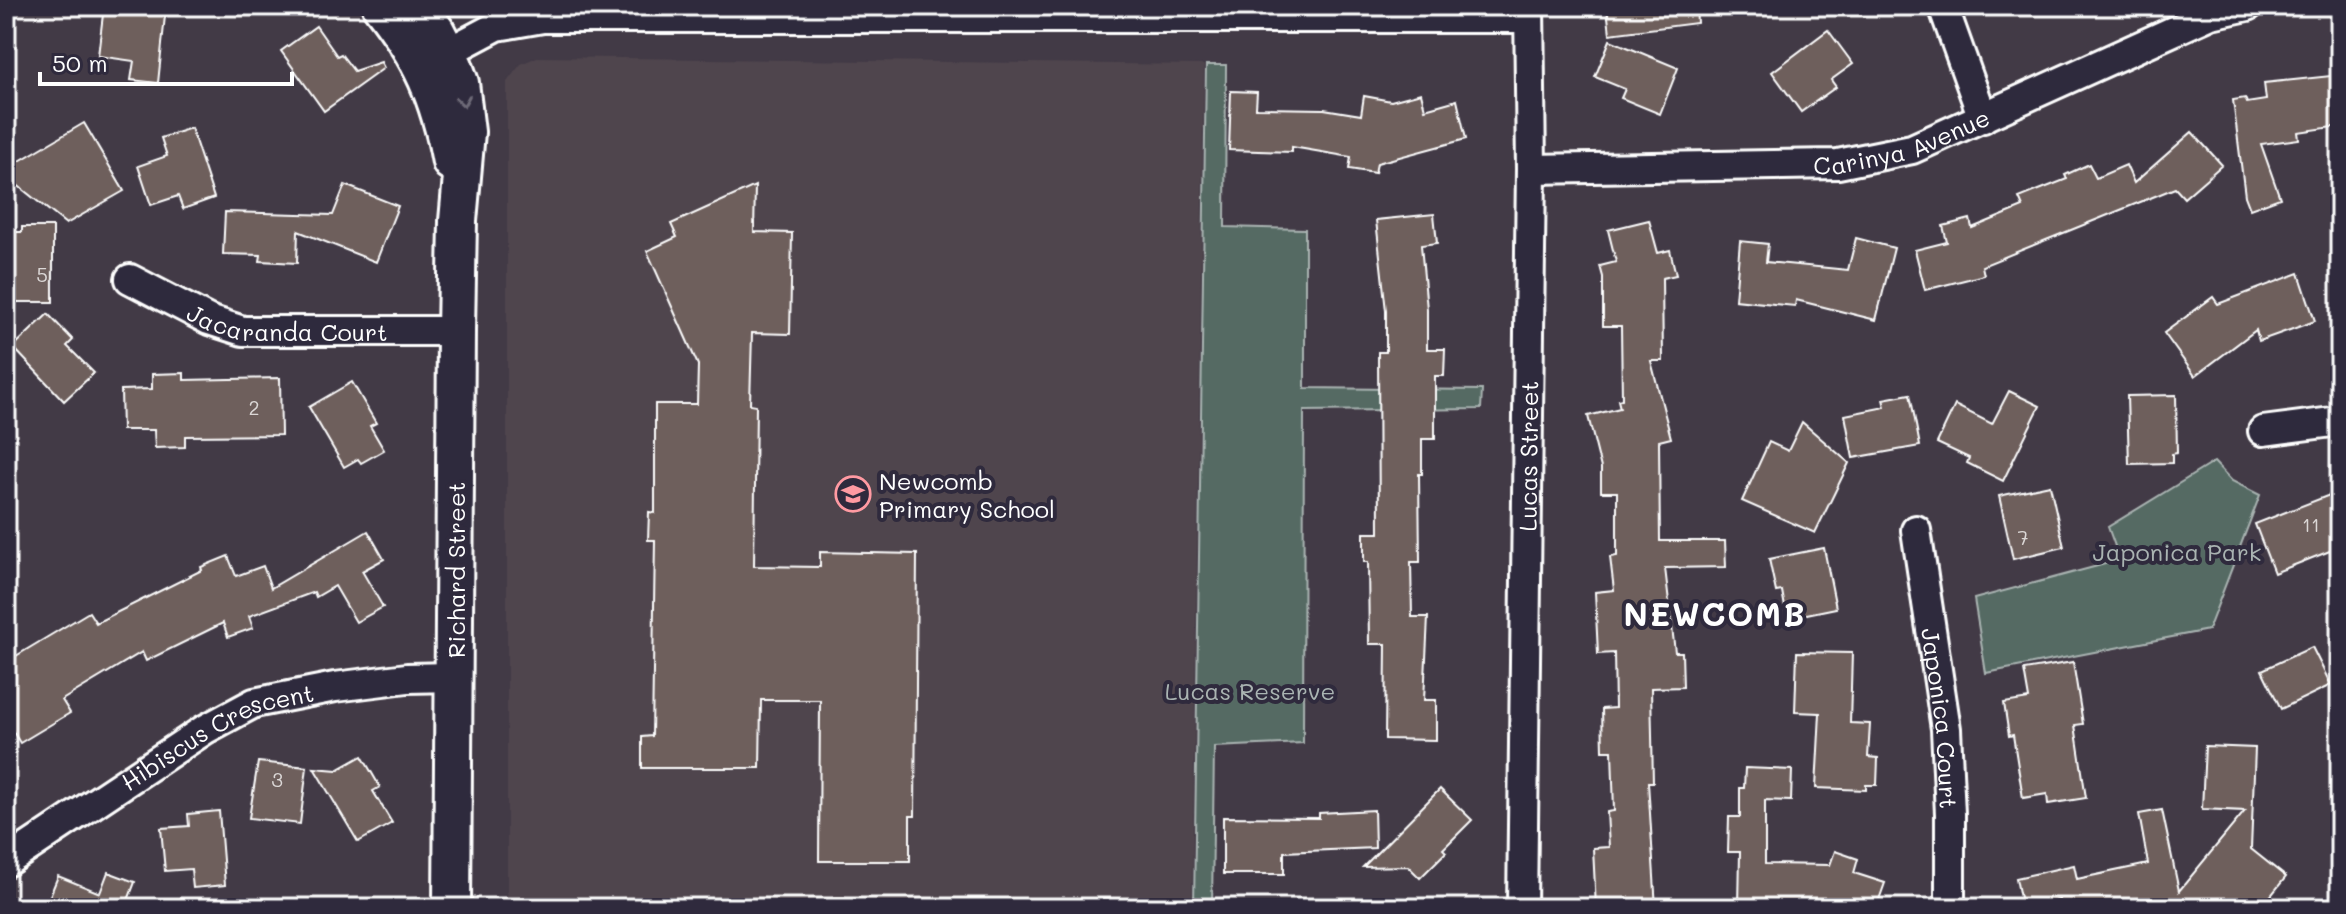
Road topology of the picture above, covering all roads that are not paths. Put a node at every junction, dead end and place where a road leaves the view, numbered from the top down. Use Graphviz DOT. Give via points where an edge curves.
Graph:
graph roads {
  1 [pos="381,6"];
  2 [pos="418,6"];
  3 [pos="1943,6"];
  4 [pos="2248,6"];
  5 [pos="1529,12"];
  6 [pos="435,59"];
  7 [pos="1983,118"];
  8 [pos="1531,169"];
  9 [pos="130,279"];
  10 [pos="456,331"];
  11 [pos="2340,421"];
  12 [pos="2263,431"];
  13 [pos="1916,530"];
  14 [pos="454,677"];
  15 [pos="6,862"];
  16 [pos="452,908"];
  17 [pos="1522,908"];
  18 [pos="1950,908"];
  1 -- 6 [label="street, Richard Street"];
  2 -- 6 [label="street, Richard Street"];
  3 -- 7 [label="street"];
  4 -- 7 [label="street, Carinya Avenue" via="2211,14"];
  5 -- 6 [label="street" via="543,18 497,26"];
  5 -- 8 [label="street, Lucas Street"];
  6 -- 10 [label="street, Richard Street" via="460,83 466,132"];
  7 -- 8 [label="street, Carinya Avenue" via="1912,149 1838,164"];
  8 -- 17 [label="street, Lucas Street"];
  9 -- 10 [label="street, Jacaranda Court" via="209,320 243,331"];
  10 -- 14 [label="street, Richard Street"];
  11 -- 12 [label="street"];
  13 -- 18 [label="street, Japonica Court" via="1946,729"];
  14 -- 15 [label="street, Hibiscus Crescent" via="335,687 254,703 204,730"];
  14 -- 16 [label="street, Richard Street"];
}
